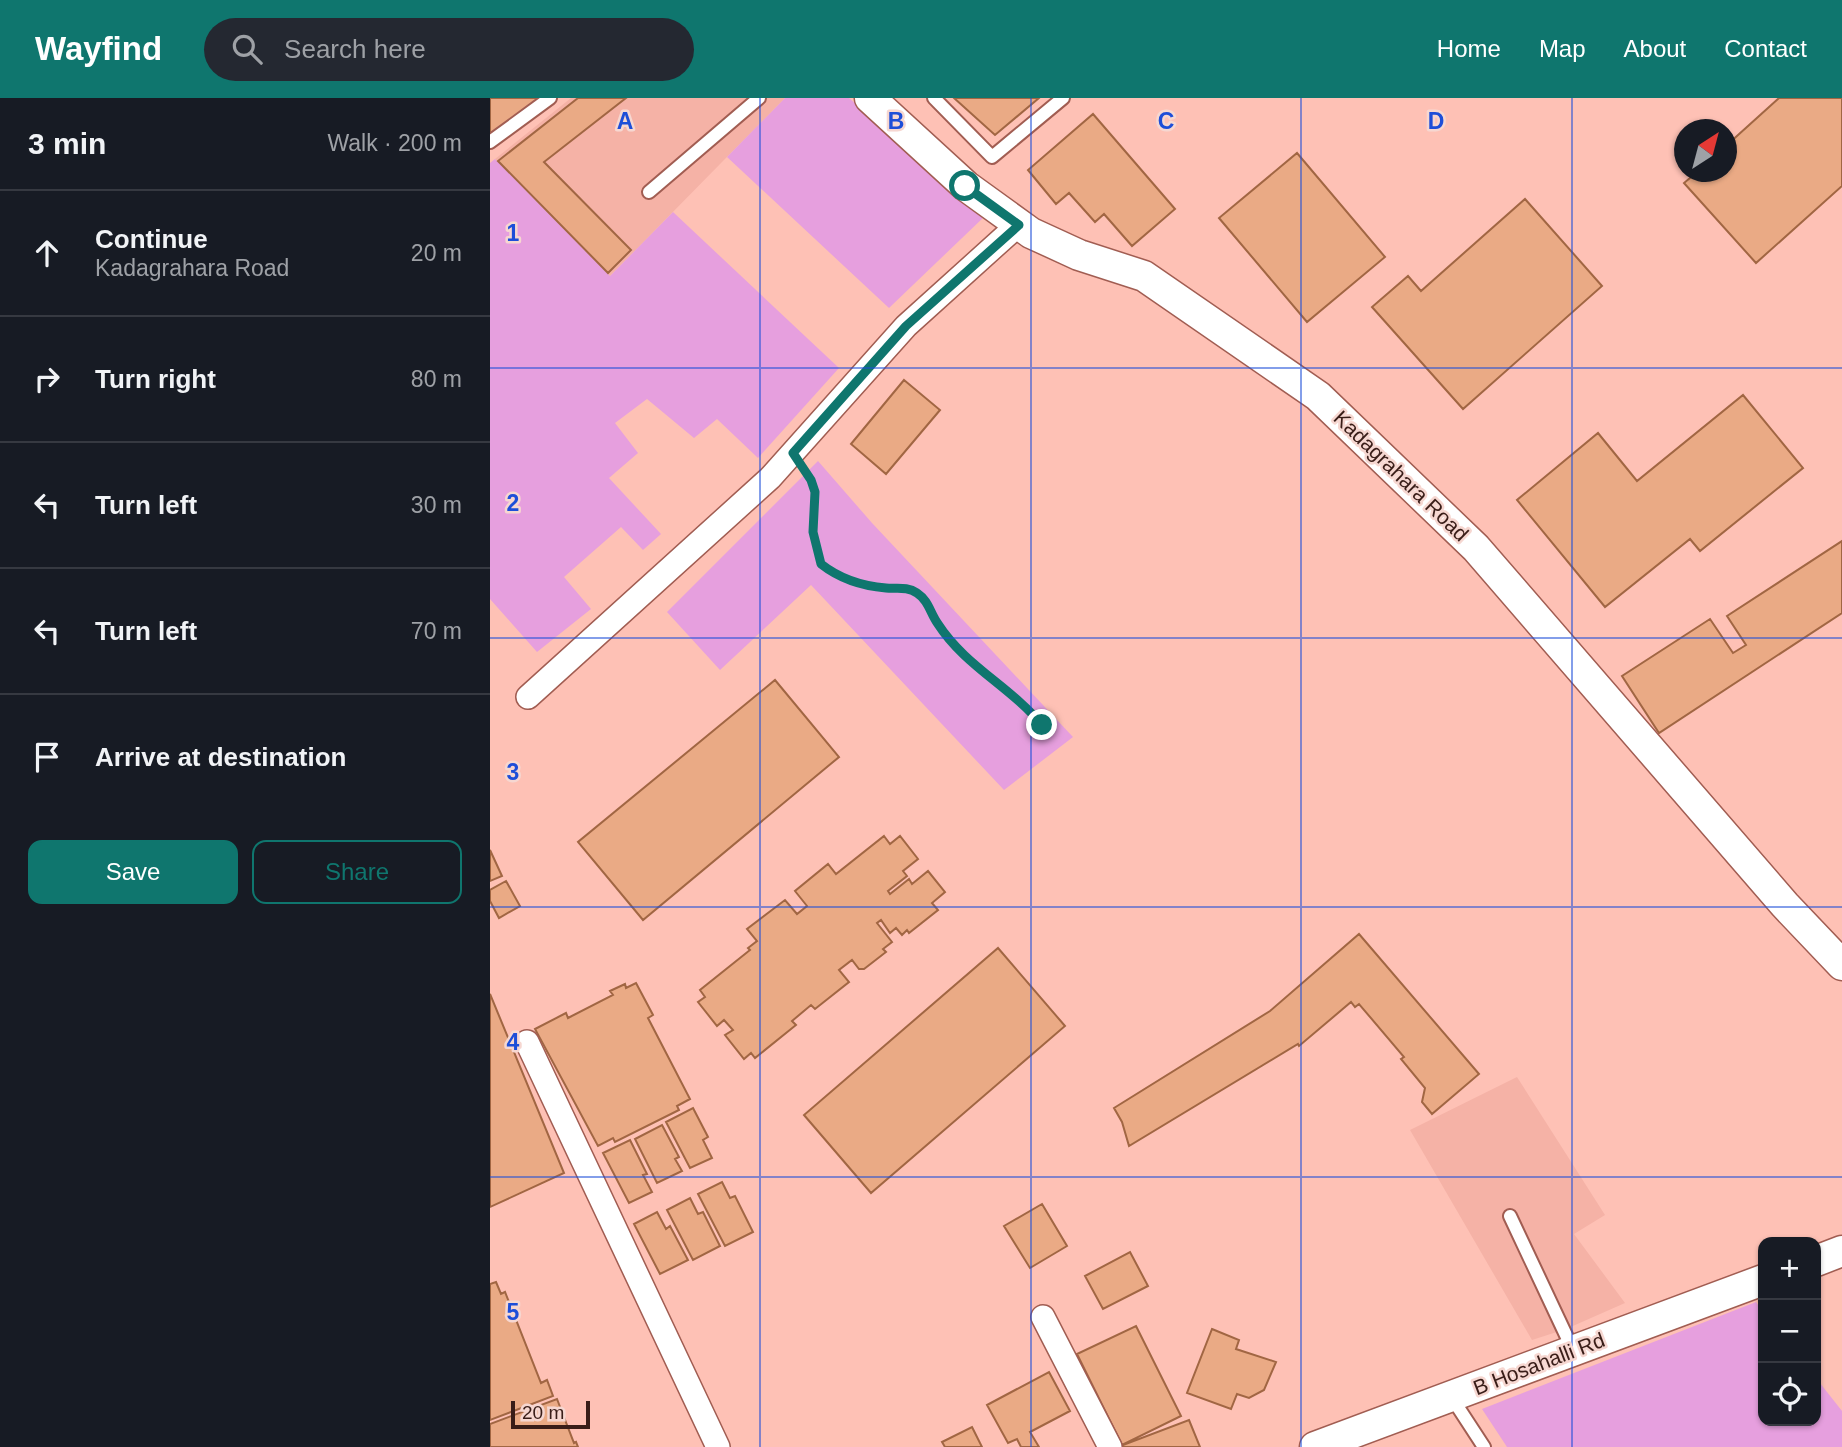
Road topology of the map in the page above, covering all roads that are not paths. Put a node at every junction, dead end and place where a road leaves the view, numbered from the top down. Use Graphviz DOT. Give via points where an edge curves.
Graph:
graph roads {
  1 [pos="550,98"];
  2 [pos="759,98"];
  3 [pos="934,98"];
  4 [pos="1063,98"];
  5 [pos="879,101"];
  6 [pos="490,142"];
  7 [pos="649,192"];
  8 [pos="1019,225"];
  9 [pos="528,698"];
  10 [pos="1842,965"];
  11 [pos="527,1042"];
  12 [pos="1510,1216"];
  13 [pos="1842,1251"];
  14 [pos="1821,1259"];
  15 [pos="1758,1282"];
  16 [pos="1043,1317"];
  17 [pos="1573,1350"];
  18 [pos="1452,1398"];
  19 [pos="718,1447"];
  20 [pos="1110,1447"];
  21 [pos="1315,1447"];
  22 [pos="1485,1447"];
  1 -- 6 [label="lane"];
  2 -- 7 [label="lane"];
  3 -- 4 [label="lane" via="992,157"];
  5 -- 8 [label="street, Kadagrahara Road" via="965,186"];
  8 -- 9 [label="street" via="906,326 771,478"];
  8 -- 10 [label="street, Kadagrahara Road" via="1079,255 1144,276 1318,396 1476,548"];
  11 -- 19 [label="street"];
  12 -- 17 [label="lane"];
  13 -- 14 [label="street"];
  15 -- 17 [label="street, B Hosahalli Rd"];
  16 -- 20 [label="street"];
  17 -- 18 [label="street, B Hosahalli Rd"];
  18 -- 21 [label="street, B Hosahalli Rd"];
  18 -- 22 [label="lane"];
}
